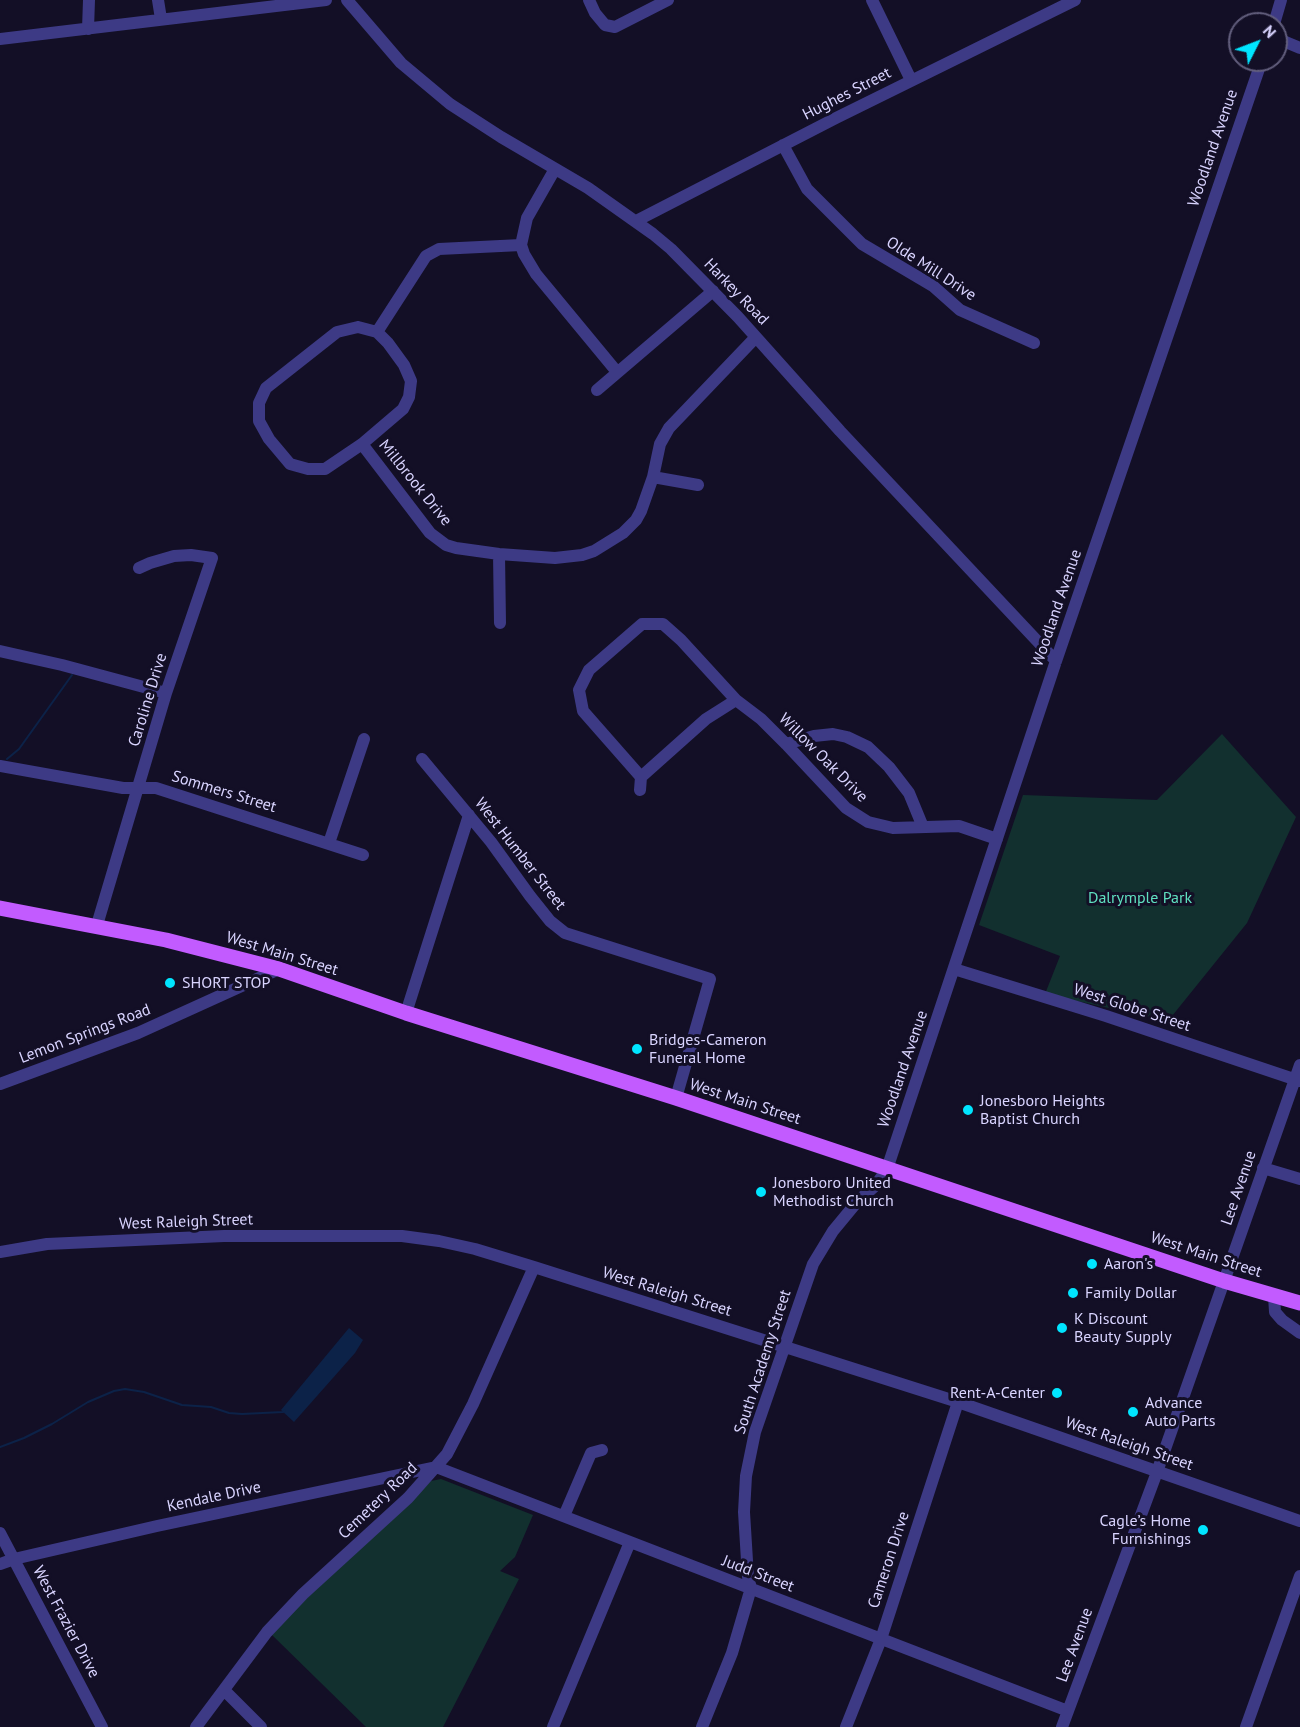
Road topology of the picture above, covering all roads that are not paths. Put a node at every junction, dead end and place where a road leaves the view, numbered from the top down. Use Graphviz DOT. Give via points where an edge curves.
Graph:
graph roads {
  1 [pos="89,0"];
  2 [pos="158,0"];
  3 [pos="326,0"];
  4 [pos="347,0"];
  5 [pos="589,0"];
  6 [pos="668,0"];
  7 [pos="872,0"];
  8 [pos="1075,0"];
  9 [pos="161,20"];
  10 [pos="88,29"];
  11 [pos="0,39"];
  12 [pos="1258,72"];
  13 [pos="911,80"];
  14 [pos="783,145"];
  15 [pos="555,169"];
  16 [pos="636,221"];
  17 [pos="521,245"];
  18 [pos="713,291"];
  19 [pos="377,332"];
  20 [pos="756,337"];
  21 [pos="1034,343"];
  22 [pos="616,372"];
  23 [pos="597,390"];
  24 [pos="362,444"];
  25 [pos="653,477"];
  26 [pos="698,485"];
  27 [pos="499,554"];
  28 [pos="139,568"];
  29 [pos="500,623"];
  30 [pos="0,651"];
  31 [pos="1056,661"];
  32 [pos="166,693"];
  33 [pos="736,700"];
  34 [pos="364,739"];
  35 [pos="786,744"];
  36 [pos="422,759"];
  37 [pos="0,766"];
  38 [pos="641,777"];
  39 [pos="138,788"];
  40 [pos="640,790"];
  41 [pos="470,815"];
  42 [pos="923,827"];
  43 [pos="997,839"];
  44 [pos="329,843"];
  45 [pos="363,855"];
  46 [pos="0,908"];
  47 [pos="97,925"];
  48 [pos="279,969"];
  49 [pos="954,969"];
  50 [pos="406,1013"];
  51 [pos="1300,1065"];
  52 [pos="1298,1080"];
  53 [pos="0,1084"];
  54 [pos="676,1098"];
  55 [pos="887,1168"];
  56 [pos="1263,1168"];
  57 [pos="1300,1179"];
  58 [pos="0,1252"];
  59 [pos="534,1267"];
  60 [pos="1224,1281"];
  61 [pos="1274,1296"];
  62 [pos="1300,1303"];
  63 [pos="1300,1333"];
  64 [pos="784,1346"];
  65 [pos="958,1402"];
  66 [pos="602,1450"];
  67 [pos="436,1467"];
  68 [pos="1157,1472"];
  69 [pos="564,1516"];
  70 [pos="1300,1521"];
  71 [pos="0,1533"];
  72 [pos="630,1542"];
  73 [pos="14,1559"];
  74 [pos="0,1564"];
  75 [pos="1300,1576"];
  76 [pos="751,1588"];
  77 [pos="881,1639"];
  78 [pos="224,1690"];
  79 [pos="1068,1711"];
  80 [pos="102,1727"];
  81 [pos="196,1727"];
  82 [pos="261,1727"];
  83 [pos="554,1727"];
  84 [pos="702,1727"];
  85 [pos="846,1727"];
  86 [pos="1062,1727"];
  87 [pos="1246,1727"];
  1 -- 10 [label="street"];
  2 -- 9 [label="street"];
  3 -- 9 [label="street"];
  4 -- 15 [label="street, Harkey Road" via="401,63 450,104"];
  5 -- 6 [label="street" via="605,25 615,27"];
  7 -- 13 [label="street"];
  8 -- 13 [label="street, Hughes Street"];
  9 -- 10 [label="street"];
  10 -- 11 [label="street"];
  12 -- 31 [label="street, Woodland Avenue"];
  13 -- 14 [label="street, Hughes Street"];
  14 -- 16 [label="street, Hughes Street"];
  14 -- 21 [label="street, Olde Mill Drive" via="807,189 862,244 933,286 960,310"];
  15 -- 16 [label="street, Harkey Road"];
  15 -- 17 [label="street" via="527,218"];
  16 -- 18 [label="street, Harkey Road"];
  17 -- 19 [label="street" via="439,249 426,256"];
  17 -- 22 [label="street" via="536,274"];
  18 -- 20 [label="street, Harkey Road"];
  18 -- 22 [label="street"];
  19 -- 24 [label="street" via="404,365 411,381 409,397 403,409"];
  19 -- 24 [label="street" via="358,327 337,332 274,380 259,403 259,421 290,464 325,469"];
  20 -- 25 [label="street, Millbrook Drive" via="669,428 660,444"];
  20 -- 31 [label="street, Harkey Road"];
  22 -- 23 [label="street"];
  24 -- 27 [label="street, Millbrook Drive" via="437,540 456,548"];
  25 -- 26 [label="street"];
  25 -- 27 [label="street, Millbrook Drive" via="636,520 594,551 561,558"];
  27 -- 29 [label="street"];
  28 -- 32 [label="street, Caroline Drive" via="174,556 212,558"];
  30 -- 32 [label="street"];
  31 -- 43 [label="street, Woodland Avenue"];
  32 -- 39 [label="street, Caroline Drive"];
  33 -- 35 [label="street, Willow Oak Drive"];
  33 -- 38 [label="street" via="706,718"];
  33 -- 38 [label="street, Willow Oak Drive" via="663,624 642,624 589,670 579,690 584,711"];
  34 -- 44 [label="street"];
  35 -- 42 [label="street, Willow Oak Drive" via="846,808 868,822 893,828"];
  35 -- 42 [label="street" via="833,734 868,747 909,793"];
  36 -- 41 [label="street, West Humber Street"];
  37 -- 39 [label="street, Sommers Street"];
  38 -- 40 [label="street"];
  39 -- 44 [label="street, Sommers Street" via="156,788"];
  39 -- 47 [label="street, Caroline Drive"];
  41 -- 50 [label="street"];
  41 -- 54 [label="street, West Humber Street" via="530,897 565,933 710,979"];
  42 -- 43 [label="street, Willow Oak Drive" via="959,826"];
  43 -- 49 [label="street, Woodland Avenue"];
  44 -- 45 [label="street, Sommers Street"];
  46 -- 47 [label="main road, West Main Street"];
  47 -- 48 [label="main road, West Main Street"];
  48 -- 50 [label="main road, West Main Street"];
  48 -- 53 [label="street, Lemon Springs Road" via="138,1033"];
  49 -- 52 [label="street, West Globe Street"];
  49 -- 55 [label="street, Woodland Avenue"];
  50 -- 54 [label="main road, West Main Street"];
  51 -- 52 [label="street, Lee Avenue"];
  52 -- 56 [label="street, Lee Avenue"];
  54 -- 55 [label="main road, West Main Street"];
  55 -- 60 [label="main road, West Main Street"];
  55 -- 64 [label="street, South Academy Street" via="833,1231 813,1264"];
  56 -- 57 [label="street"];
  56 -- 60 [label="street, Lee Avenue"];
  58 -- 59 [label="street, West Raleigh Street" via="47,1244 154,1238 402,1236 475,1249"];
  59 -- 64 [label="street, West Raleigh Street"];
  59 -- 67 [label="street, Cemetery Road" via="460,1432"];
  60 -- 61 [label="main road, West Main Street"];
  60 -- 68 [label="street, Lee Avenue"];
  61 -- 62 [label="main road, West Main Street"];
  61 -- 63 [label="street" via="1275,1312"];
  64 -- 65 [label="street, West Raleigh Street"];
  64 -- 76 [label="street, South Academy Street" via="755,1432 746,1476 744,1512"];
  65 -- 68 [label="street, West Raleigh Street"];
  65 -- 77 [label="street, Cameron Drive"];
  66 -- 69 [label="street" via="591,1453"];
  67 -- 69 [label="street, Judd Street"];
  67 -- 73 [label="street, Kendale Drive"];
  67 -- 78 [label="street, Cemetery Road" via="408,1498 303,1594"];
  68 -- 70 [label="street, West Raleigh Street"];
  68 -- 79 [label="street, Lee Avenue"];
  69 -- 72 [label="street, Judd Street"];
  71 -- 73 [label="street, West Frazier Drive"];
  72 -- 76 [label="street, Judd Street"];
  72 -- 83 [label="street"];
  73 -- 74 [label="street, Kendale Drive"];
  73 -- 80 [label="street, West Frazier Drive"];
  75 -- 87 [label="street"];
  76 -- 77 [label="street, Judd Street"];
  76 -- 84 [label="street, South Academy Street" via="732,1653"];
  77 -- 79 [label="street, Judd Street"];
  77 -- 85 [label="street, Cameron Drive"];
  78 -- 81 [label="street, Cemetery Road"];
  78 -- 82 [label="street"];
  79 -- 86 [label="street, Lee Avenue"];
}
